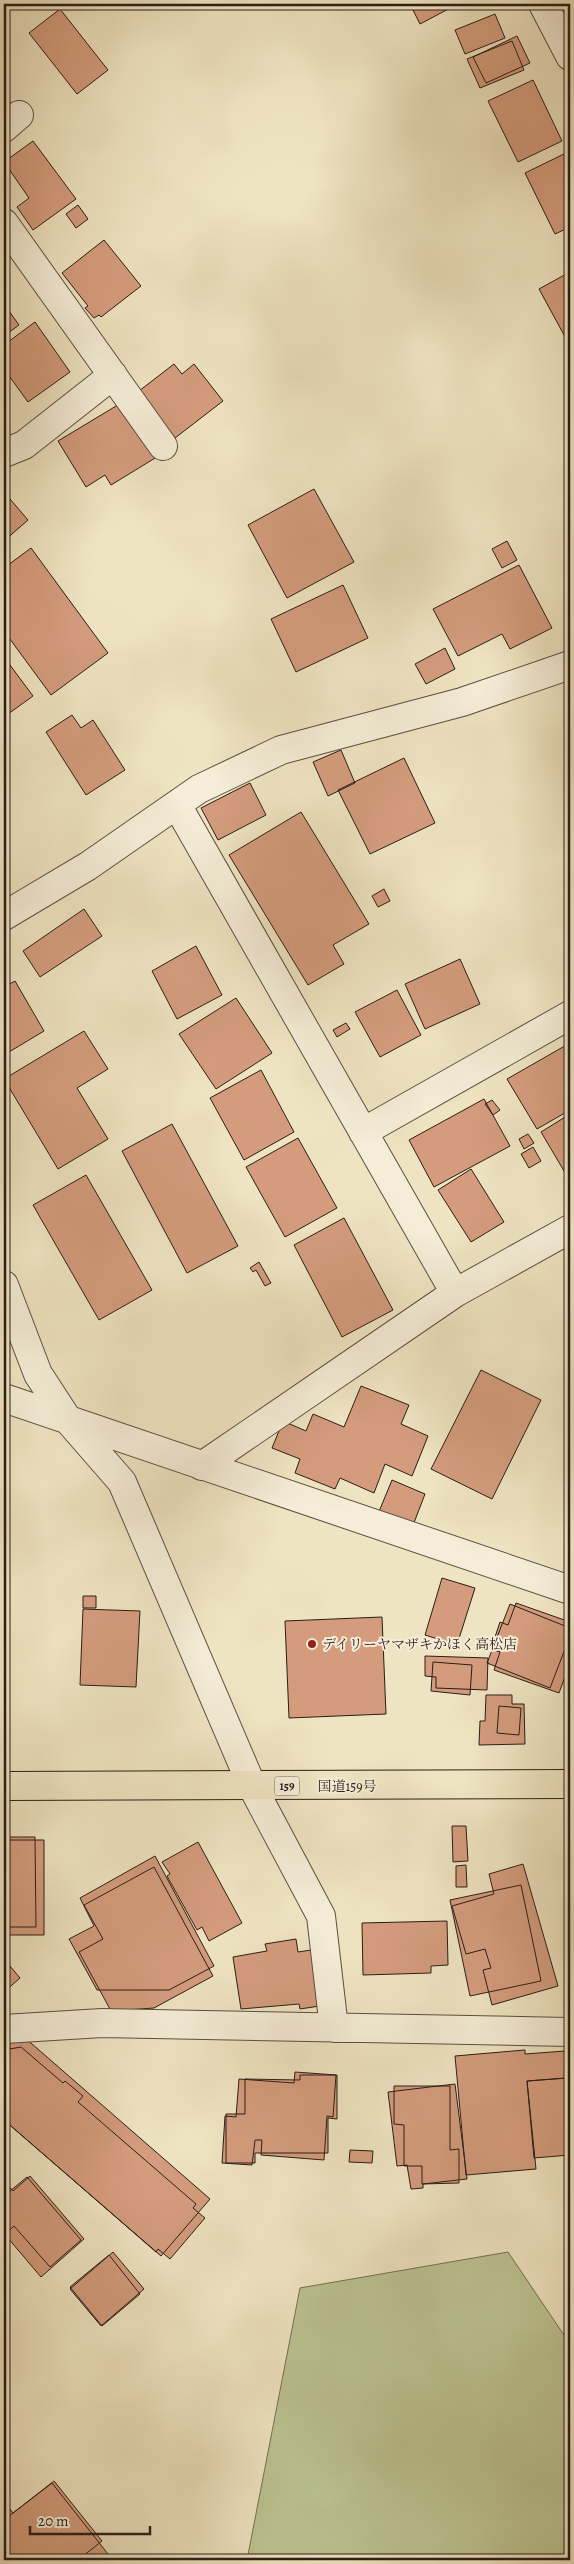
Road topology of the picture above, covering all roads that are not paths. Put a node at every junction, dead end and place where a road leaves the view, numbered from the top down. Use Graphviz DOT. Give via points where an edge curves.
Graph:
graph roads {
  1 [pos="543,4"];
  2 [pos="570,56"];
  3 [pos="4,223"];
  4 [pos="113,375"];
  5 [pos="163,446"];
  6 [pos="4,453"];
  7 [pos="570,665"];
  8 [pos="177,805"];
  9 [pos="4,916"];
  10 [pos="570,1015"];
  11 [pos="363,1132"];
  12 [pos="570,1229"];
  13 [pos="4,1285"];
  14 [pos="455,1294"];
  15 [pos="4,1398"];
  16 [pos="68,1420"];
  17 [pos="202,1466"];
  18 [pos="570,1590"];
  19 [pos="570,1784"];
  20 [pos="4,1786"];
  21 [pos="252,1786"];
  22 [pos="4,2028"];
  23 [pos="334,2028"];
  24 [pos="570,2032"];
  1 -- 2 [label="street"];
  3 -- 4 [label="street"];
  4 -- 5 [label="street"];
  4 -- 6 [label="street" via="24,446"];
  7 -- 8 [label="street" via="462,702 281,750 199,789"];
  8 -- 9 [label="street" via="88,866"];
  8 -- 11 [label="street"];
  10 -- 11 [label="street"];
  11 -- 14 [label="street"];
  12 -- 14 [label="street"];
  13 -- 16 [label="street" via="38,1374"];
  14 -- 17 [label="street"];
  15 -- 16 [label="street"];
  16 -- 17 [label="street"];
  16 -- 21 [label="street" via="122,1482"];
  17 -- 18 [label="street"];
  19 -- 21 [label="highway, 国道159号 / 159"];
  20 -- 21 [label="highway, 国道159号 / 159"];
  21 -- 23 [label="street" via="321,1916"];
  22 -- 23 [label="street" via="102,2023"];
  23 -- 24 [label="street"];
}
